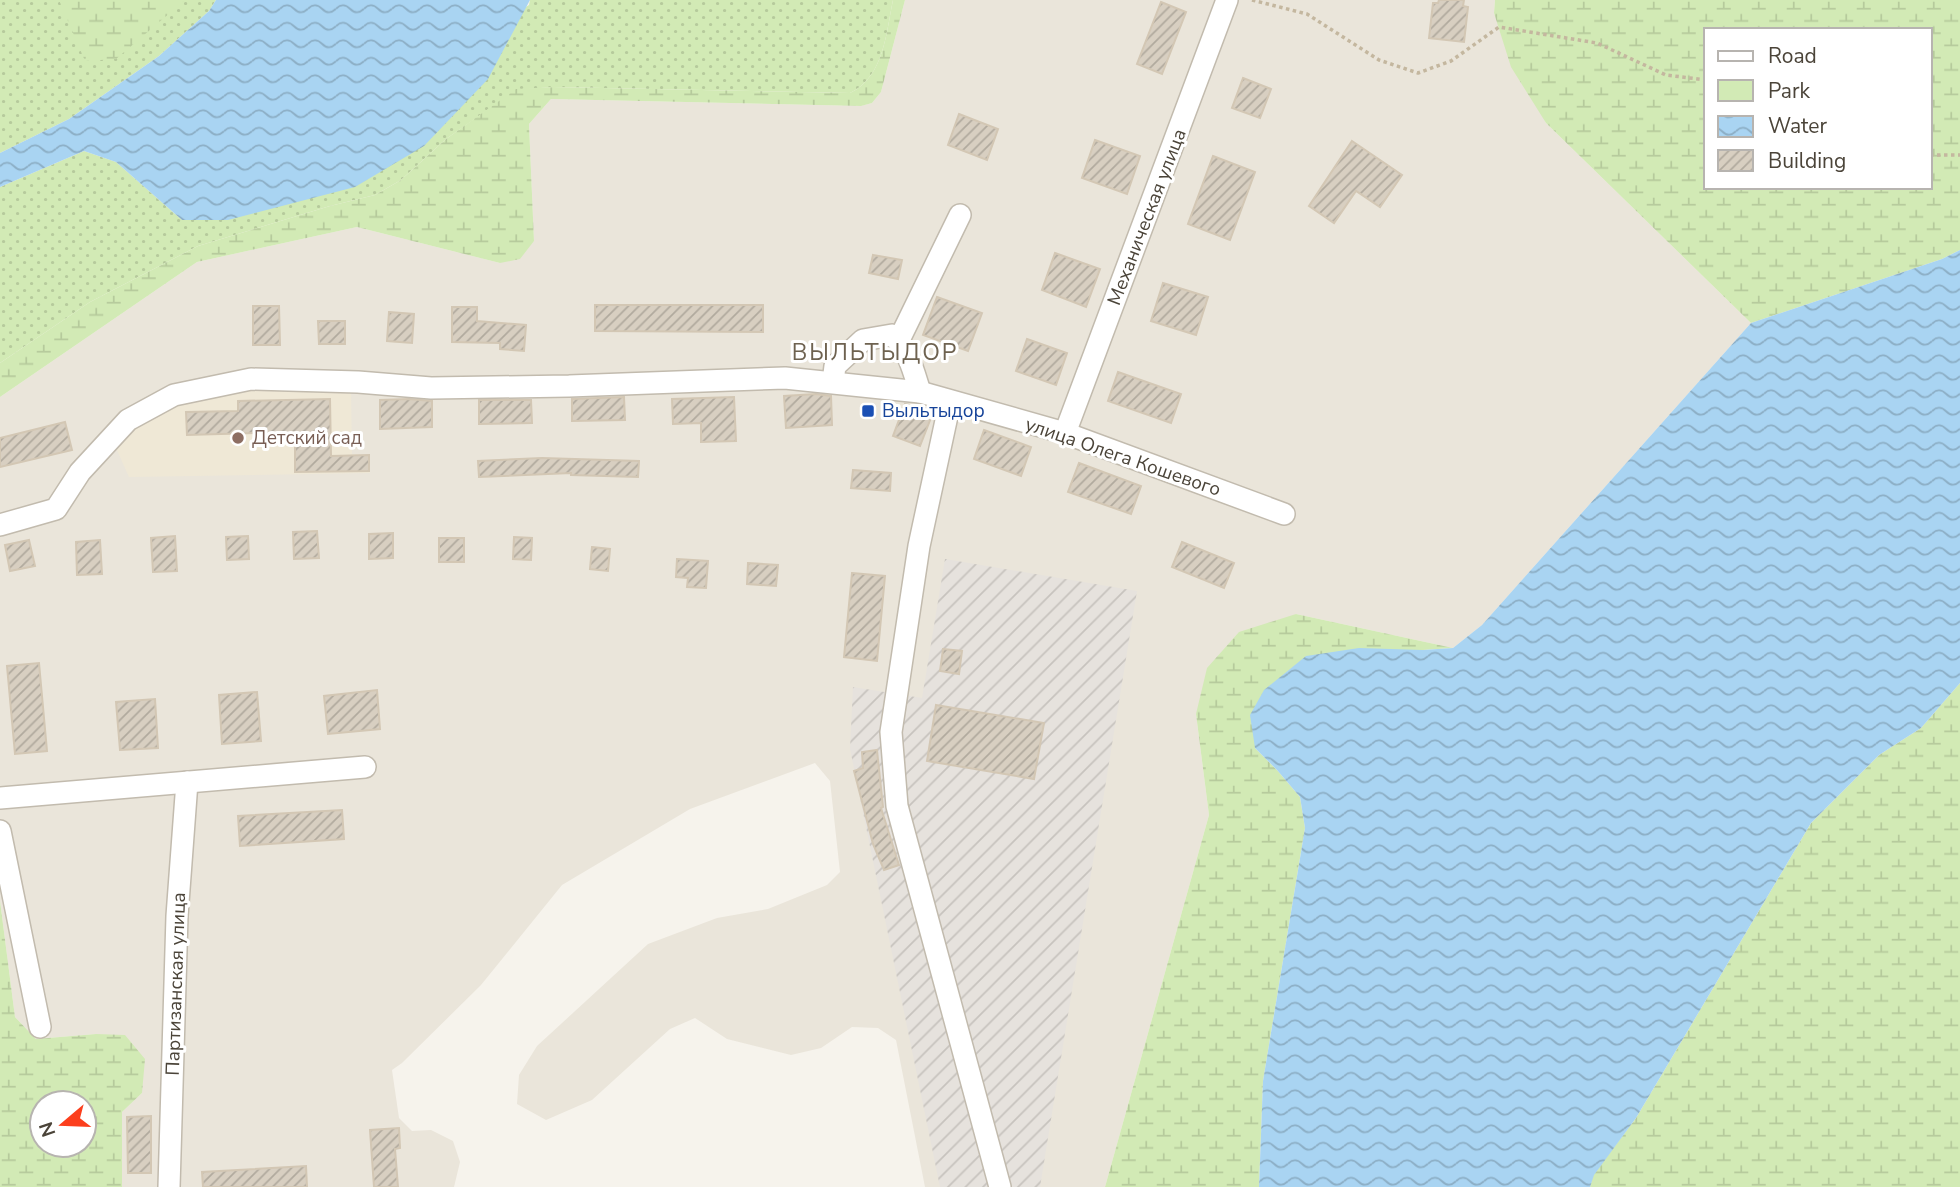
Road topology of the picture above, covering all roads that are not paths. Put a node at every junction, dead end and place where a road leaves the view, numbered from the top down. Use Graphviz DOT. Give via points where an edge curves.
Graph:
graph roads {
  1 [pos="1227,0"];
  2 [pos="960,215"];
  3 [pos="899,340"];
  4 [pos="832,382"];
  5 [pos="920,392"];
  6 [pos="950,402"];
  7 [pos="1065,433"];
  8 [pos="1284,514"];
  9 [pos="0,524"];
  10 [pos="365,767"];
  11 [pos="187,782"];
  12 [pos="0,798"];
  13 [pos="0,831"];
  14 [pos="40,1027"];
  15 [pos="169,1187"];
  16 [pos="1000,1187"];
  1 -- 7 [label="street, Механическая улица"];
  2 -- 3 [label="street"];
  3 -- 4 [label="street" via="891,335 863,340 835,366"];
  3 -- 5 [label="street"];
  4 -- 5 [label="street, улица Олега Кошевого"];
  4 -- 9 [label="street, улица Олега Кошевого" via="785,378 431,388 251,379 174,395 128,419 80,472 56,509"];
  5 -- 6 [label="street, улица Олега Кошевого"];
  6 -- 7 [label="street, улица Олега Кошевого"];
  6 -- 16 [label="street" via="919,546 891,732 897,806"];
  7 -- 8 [label="street, улица Олега Кошевого"];
  10 -- 11 [label="street"];
  11 -- 12 [label="street"];
  11 -- 15 [label="street, Партизанская улица" via="177,916"];
  13 -- 14 [label="street"];
}
